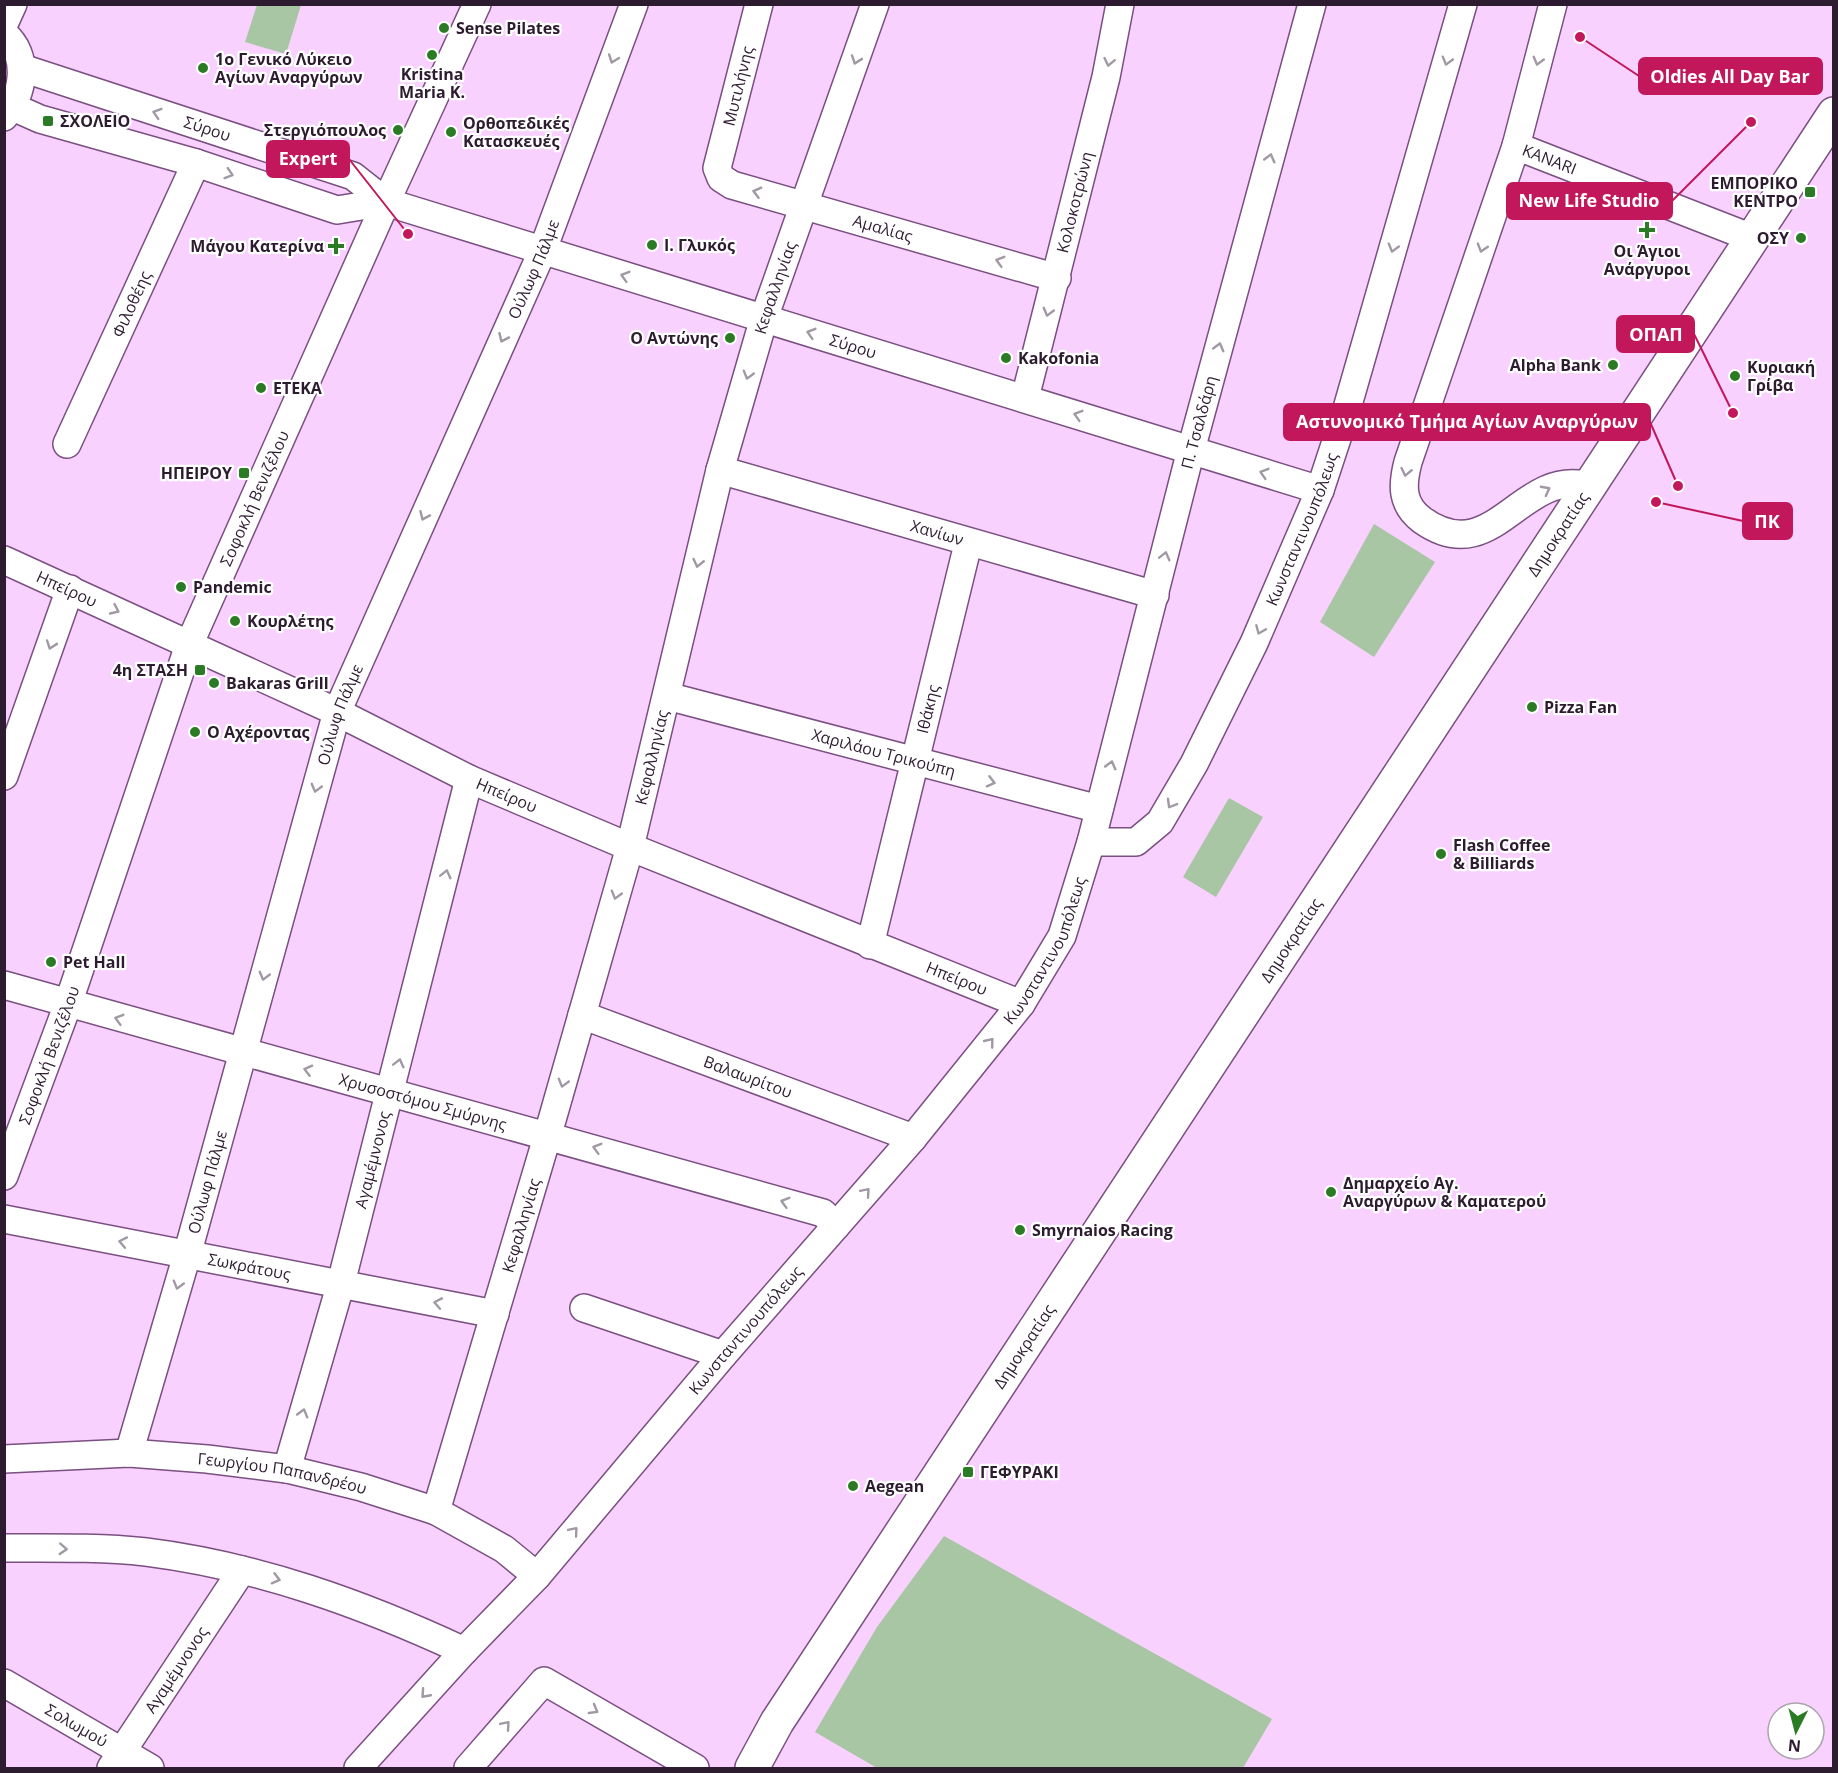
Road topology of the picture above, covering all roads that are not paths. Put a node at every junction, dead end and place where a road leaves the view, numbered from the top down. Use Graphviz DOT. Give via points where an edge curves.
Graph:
graph roads {
  1 [pos="13,4"];
  2 [pos="477,4"];
  3 [pos="634,4"];
  4 [pos="759,4"];
  5 [pos="875,4"];
  6 [pos="1120,4"];
  7 [pos="1312,4"];
  8 [pos="1463,4"];
  9 [pos="1553,4"];
  10 [pos="4,24"];
  11 [pos="4,34"];
  12 [pos="21,68"];
  13 [pos="9,112"];
  14 [pos="1833,114"];
  15 [pos="1516,146"];
  16 [pos="196,163"];
  17 [pos="717,168"];
  18 [pos="386,202"];
  19 [pos="805,205"];
  20 [pos="1752,238"];
  21 [pos="542,252"];
  22 [pos="1057,278"];
  23 [pos="764,318"];
  24 [pos="1025,398"];
  25 [pos="67,444"];
  26 [pos="1191,450"];
  27 [pos="720,470"];
  28 [pos="1587,489"];
  29 [pos="1320,490"];
  30 [pos="968,543"];
  31 [pos="4,560"];
  32 [pos="70,589"];
  33 [pos="1155,595"];
  34 [pos="189,645"];
  35 [pos="667,696"];
  36 [pos="337,712"];
  37 [pos="914,762"];
  38 [pos="4,776"];
  39 [pos="469,779"];
  40 [pos="1099,809"];
  41 [pos="1091,842"];
  42 [pos="630,848"];
  43 [pos="870,945"];
  44 [pos="4,985"];
  45 [pos="1021,1004"];
  46 [pos="68,1005"];
  47 [pos="582,1015"];
  48 [pos="243,1053"];
  49 [pos="392,1091"];
  50 [pos="548,1134"];
  51 [pos="913,1138"];
  52 [pos="4,1176"];
  53 [pos="4,1219"];
  54 [pos="836,1226"];
  55 [pos="187,1255"];
  56 [pos="341,1283"];
  57 [pos="584,1308"];
  58 [pos="495,1314"];
  59 [pos="723,1355"];
  60 [pos="129,1453"];
  61 [pos="4,1459"];
  62 [pos="287,1470"];
  63 [pos="436,1511"];
  64 [pos="4,1548"];
  65 [pos="242,1570"];
  66 [pos="537,1576"];
  67 [pos="465,1651"];
  68 [pos="4,1683"];
  69 [pos="116,1760"];
  70 [pos="150,1768"];
  71 [pos="358,1768"];
  72 [pos="468,1768"];
  73 [pos="695,1768"];
  74 [pos="752,1768"];
  1 -- 10 [label="street"];
  2 -- 18 [label="street, Σοφοκλή Βενιζέλου"];
  3 -- 21 [label="street, Ούλωφ Πάλμε, one-way"];
  4 -- 17 [label="street, Μυτιλήνης"];
  5 -- 19 [label="street, Κεφαλληνίας, one-way"];
  6 -- 22 [label="street, Κολοκοτρώνη, one-way"];
  26 -- 7 [label="street, Π. Τσαλδάρη, one-way"];
  8 -- 29 [label="street, Κωνσταντινουπόλεως, one-way"];
  9 -- 15 [label="street, one-way"];
  11 -- 12 [label="street" via="17,51"];
  12 -- 13 [label="street" via="21,88"];
  18 -- 12 [label="street, Σύρου, one-way" via="353,176"];
  13 -- 16 [label="street, Σύρου"];
  14 -- 20 [label="main road, Δημοκρατίας"];
  15 -- 20 [label="street, KANARI"];
  15 -- 28 [label="street, one-way" via="1408,462 1405,500 1428,524 1460,536 1478,531 1546,488 1575,483"];
  16 -- 18 [label="street, Σύρου, one-way" via="337,210"];
  16 -- 25 [label="street, Φιλοθέης"];
  19 -- 17 [label="street, Αμαλίας, one-way" via="732,185 721,178"];
  18 -- 21 [label="street, Σύρου"];
  18 -- 34 [label="street, Σοφοκλή Βενιζέλου"];
  22 -- 19 [label="street, Αμαλίας, one-way"];
  19 -- 23 [label="street, Κεφαλληνίας"];
  20 -- 28 [label="main road, Δημοκρατίας"];
  23 -- 21 [label="street, Σύρου, one-way"];
  21 -- 36 [label="street, Ούλωφ Πάλμε, one-way"];
  22 -- 24 [label="street, Κολοκοτρώνη, one-way"];
  24 -- 23 [label="street, Σύρου, one-way"];
  23 -- 27 [label="street, Κεφαλληνίας, one-way"];
  26 -- 24 [label="street, Σύρου, one-way"];
  29 -- 26 [label="street, Σύρου, one-way"];
  33 -- 26 [label="street, Π. Τσαλδάρη, one-way"];
  27 -- 30 [label="street, Χανίων"];
  27 -- 35 [label="street, Κεφαλληνίας, one-way"];
  28 -- 74 [label="main road, Δημοκρατίας" via="777,1722"];
  29 -- 41 [label="street, Κωνσταντινουπόλεως, one-way" via="1254,643 1194,764 1160,822 1136,842"];
  30 -- 33 [label="street, Χανίων"];
  30 -- 37 [label="street, Ιθάκης"];
  31 -- 32 [label="street, Ηπείρου"];
  32 -- 34 [label="street, Ηπείρου, one-way"];
  32 -- 38 [label="street, one-way"];
  40 -- 33 [label="street, Π. Τσαλδάρη, one-way"];
  34 -- 36 [label="street, Ηπείρου"];
  34 -- 46 [label="street, Σοφοκλή Βενιζέλου"];
  35 -- 37 [label="street, Χαριλάου Τρικούπη"];
  35 -- 42 [label="street, Κεφαλληνίας"];
  36 -- 39 [label="street, Ηπείρου"];
  36 -- 48 [label="street, Ούλωφ Πάλμε, one-way"];
  37 -- 40 [label="street, Χαριλάου Τρικούπη, one-way"];
  37 -- 43 [label="street, Ιθάκης"];
  39 -- 42 [label="street, Ηπείρου"];
  49 -- 39 [label="street, Αγαμέμνονος, one-way"];
  40 -- 41 [label="street, Π. Τσαλδάρη"];
  41 -- 45 [label="street, Κωνσταντινουπόλεως" via="1062,936"];
  42 -- 43 [label="street, Ηπείρου"];
  42 -- 47 [label="street, Κεφαλληνίας, one-way"];
  43 -- 45 [label="street, Ηπείρου"];
  44 -- 46 [label="street, Χρυσοστόμου Σμύρνης"];
  51 -- 45 [label="street, Κωνσταντινουπόλεως, one-way"];
  48 -- 46 [label="street, Χρυσοστόμου Σμύρνης, one-way"];
  46 -- 52 [label="street, Σοφοκλή Βενιζέλου"];
  47 -- 50 [label="street, Κεφαλληνίας, one-way"];
  47 -- 51 [label="street, Βαλαωρίτου"];
  49 -- 48 [label="street, Χρυσοστόμου Σμύρνης, one-way"];
  48 -- 55 [label="street, Ούλωφ Πάλμε"];
  49 -- 50 [label="street, Χρυσοστόμου Σμύρνης"];
  49 -- 56 [label="street, Αγαμέμνονος"];
  54 -- 50 [label="street, Χρυσοστόμου Σμύρνης, one-way" via="823,1213"];
  50 -- 58 [label="street, Κεφαλληνίας"];
  54 -- 51 [label="street, Κωνσταντινουπόλεως, one-way"];
  55 -- 53 [label="street, Σωκράτους, one-way"];
  54 -- 59 [label="street, Κωνσταντινουπόλεως"];
  55 -- 56 [label="street, Σωκράτους"];
  55 -- 60 [label="street, Ούλωφ Πάλμε, one-way"];
  58 -- 56 [label="street, Σωκράτους, one-way"];
  62 -- 56 [label="street, Αγαμέμνονος, one-way"];
  57 -- 59 [label="street"];
  58 -- 63 [label="street, Κεφαλληνίας"];
  66 -- 59 [label="street, Κωνσταντινουπόλεως, one-way"];
  60 -- 61 [label="street, Γεωργίου Παπανδρέου"];
  60 -- 62 [label="street, Γεωργίου Παπανδρέου"];
  62 -- 63 [label="street, Γεωργίου Παπανδρέου" via="361,1487"];
  63 -- 66 [label="street, Γεωργίου Παπανδρέου" via="504,1549"];
  64 -- 65 [label="street, one-way" via="146,1552"];
  65 -- 67 [label="street, one-way" via="309,1588 399,1620"];
  65 -- 69 [label="street, Αγαμέμνονος"];
  66 -- 67 [label="street, Κωνσταντινουπόλεως"];
  67 -- 71 [label="street, Κωνσταντινουπόλεως, one-way"];
  68 -- 69 [label="street, Σολωμού"];
  69 -- 70 [label="street, Σολωμού"];
  72 -- 73 [label="street, one-way" via="544,1681"];
}
